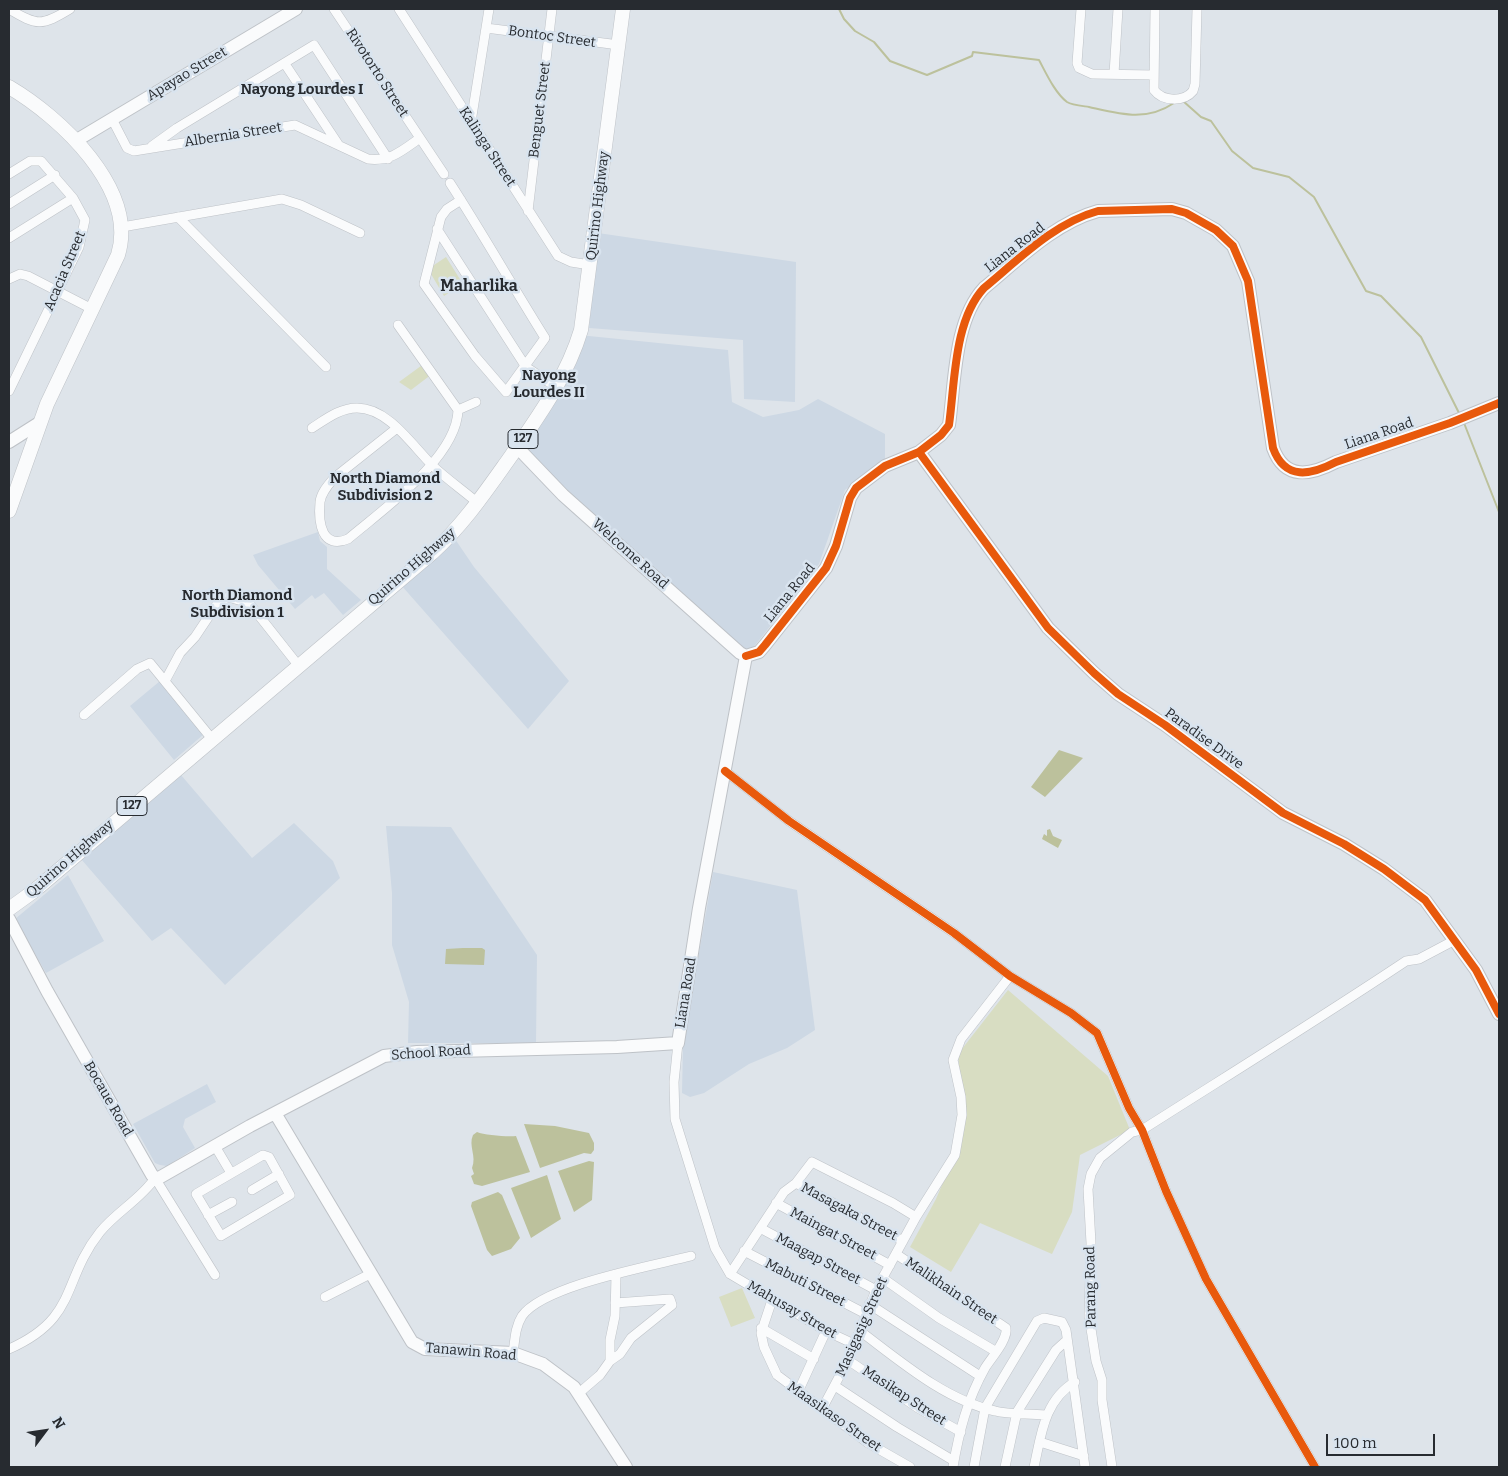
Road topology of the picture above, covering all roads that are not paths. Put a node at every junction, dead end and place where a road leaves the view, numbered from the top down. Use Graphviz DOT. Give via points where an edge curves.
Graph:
graph roads {
  1 [pos="9,9"];
  2 [pos="70,9"];
  3 [pos="296,9"];
  4 [pos="334,9"];
  5 [pos="399,9"];
  6 [pos="489,9"];
  7 [pos="552,9"];
  8 [pos="623,9"];
  9 [pos="1081,9"];
  10 [pos="1118,9"];
  11 [pos="1155,9"];
  12 [pos="1197,9"];
  13 [pos="486,28"];
  14 [pos="549,35"];
  15 [pos="618,45"];
  16 [pos="285,64"];
  17 [pos="1114,74"];
  18 [pos="1154,74"];
  19 [pos="9,87"];
  20 [pos="112,119"];
  21 [pos="471,122"];
  22 [pos="420,138"];
  23 [pos="77,140"];
  24 [pos="338,144"];
  25 [pos="150,147"];
  26 [pos="388,159"];
  27 [pos="9,174"];
  28 [pos="444,174"];
  29 [pos="55,175"];
  30 [pos="450,184"];
  31 [pos="72,198"];
  32 [pos="461,200"];
  33 [pos="9,204"];
  34 [pos="528,211"];
  35 [pos="178,217"];
  36 [pos="122,227"];
  37 [pos="437,229"];
  38 [pos="360,233"];
  39 [pos="9,238"];
  40 [pos="590,265"];
  41 [pos="9,279"];
  42 [pos="58,291"];
  43 [pos="92,309"];
  44 [pos="398,325"];
  45 [pos="326,367"];
  46 [pos="526,368"];
  47 [pos="556,387"];
  48 [pos="9,389"];
  49 [pos="476,402"];
  50 [pos="1499,403"];
  51 [pos="458,410"];
  52 [pos="39,423"];
  53 [pos="312,428"];
  54 [pos="397,428"];
  55 [pos="9,442"];
  56 [pos="517,448"];
  57 [pos="920,452"];
  58 [pos="433,465"];
  59 [pos="478,504"];
  60 [pos="9,511"];
  61 [pos="746,656"];
  62 [pos="298,665"];
  63 [pos="165,681"];
  64 [pos="84,715"];
  65 [pos="212,739"];
  66 [pos="725,771"];
  67 [pos="9,909"];
  68 [pos="9,920"];
  69 [pos="1453,941"];
  70 [pos="1010,976"];
  71 [pos="1499,1014"];
  72 [pos="678,1043"];
  73 [pos="275,1113"];
  74 [pos="1142,1130"];
  75 [pos="215,1146"];
  76 [pos="231,1173"];
  77 [pos="279,1174"];
  78 [pos="154,1178"];
  79 [pos="796,1183"];
  80 [pos="252,1190"];
  81 [pos="232,1202"];
  82 [pos="776,1203"];
  83 [pos="208,1215"];
  84 [pos="916,1217"];
  85 [pos="760,1228"];
  86 [pos="903,1241"];
  87 [pos="744,1251"];
  88 [pos="896,1254"];
  89 [pos="691,1256"];
  90 [pos="890,1265"];
  91 [pos="215,1274"];
  92 [pos="370,1274"];
  93 [pos="730,1274"];
  94 [pos="616,1275"];
  95 [pos="884,1279"];
  96 [pos="876,1290"];
  97 [pos="325,1297"];
  98 [pos="772,1300"];
  99 [pos="615,1303"];
  100 [pos="869,1304"];
  101 [pos="866,1314"];
  102 [pos="761,1328"];
  103 [pos="826,1331"];
  104 [pos="860,1331"];
  105 [pos="1067,1340"];
  106 [pos="854,1344"];
  107 [pos="9,1349"];
  108 [pos="995,1351"];
  109 [pos="513,1353"];
  110 [pos="814,1359"];
  111 [pos="848,1360"];
  112 [pos="610,1361"];
  113 [pos="980,1376"];
  114 [pos="1074,1382"];
  115 [pos="835,1386"];
  116 [pos="798,1392"];
  117 [pos="579,1393"];
  118 [pos="967,1402"];
  119 [pos="985,1408"];
  120 [pos="822,1409"];
  121 [pos="1017,1412"];
  122 [pos="1045,1415"];
  123 [pos="961,1432"];
  124 [pos="1040,1442"];
  125 [pos="1084,1456"];
  126 [pos="954,1464"];
  127 [pos="626,1467"];
  128 [pos="910,1467"];
  129 [pos="974,1467"];
  130 [pos="1006,1467"];
  131 [pos="1034,1467"];
  132 [pos="1085,1467"];
  133 [pos="1112,1467"];
  134 [pos="1315,1467"];
  1 -- 2 [label="street" via="30,21 41,22 52,20"];
  3 -- 20 [label="street, Apayao Street"];
  4 -- 22 [label="street, Rivotorto Street"];
  5 -- 21 [label="street, Kalinga Street"];
  6 -- 13 [label="street"];
  7 -- 14 [label="street, Benguet Street"];
  8 -- 15 [label="main road, Quirino Highway / 127"];
  9 -- 17 [label="street" via="1079,68 1092,74"];
  10 -- 17 [label="street"];
  11 -- 18 [label="street"];
  12 -- 18 [label="street" via="1194,92 1184,99 1158,96 1154,90"];
  13 -- 14 [label="street, Bontoc Street"];
  13 -- 21 [label="street"];
  14 -- 15 [label="street, Bontoc Street"];
  14 -- 34 [label="street, Benguet Street"];
  15 -- 40 [label="main road, Quirino Highway / 127"];
  16 -- 24 [label="street"];
  16 -- 25 [label="street"];
  16 -- 26 [label="street" via="314,45"];
  17 -- 18 [label="street"];
  19 -- 23 [label="main road"];
  20 -- 23 [label="street, Apayao Street"];
  20 -- 25 [label="street, Albernia Street" via="127,148 134,151"];
  21 -- 34 [label="street, Kalinga Street"];
  22 -- 26 [label="street"];
  22 -- 28 [label="street, Rivotorto Street"];
  23 -- 36 [label="main road" via="117,203"];
  24 -- 25 [label="street, Albernia Street" via="295,125"];
  24 -- 26 [label="street, Albernia Street" via="368,159"];
  27 -- 29 [label="street, Acacia Street" via="30,161 38,160"];
  29 -- 31 [label="street, Acacia Street"];
  29 -- 33 [label="street"];
  30 -- 32 [label="street"];
  31 -- 39 [label="street"];
  31 -- 42 [label="street, Acacia Street" via="85,220 83,235"];
  32 -- 37 [label="street" via="447,209"];
  32 -- 46 [label="street" via="545,338"];
  34 -- 40 [label="street, Kalinga Street" via="558,256"];
  35 -- 36 [label="street"];
  35 -- 38 [label="street" via="282,199"];
  35 -- 45 [label="street"];
  36 -- 43 [label="main road" via="123,241"];
  37 -- 46 [label="street"];
  37 -- 46 [label="street" via="424,284 475,356 506,392"];
  40 -- 47 [label="main road, Quirino Highway / 127" via="581,330 575,351"];
  41 -- 42 [label="street" via="20,274"];
  42 -- 43 [label="street"];
  42 -- 48 [label="street, Acacia Street"];
  43 -- 52 [label="main road"];
  44 -- 51 [label="street"];
  46 -- 47 [label="street"];
  47 -- 56 [label="main road, Quirino Highway / 127"];
  49 -- 51 [label="street"];
  50 -- 57 [label="street, Liana Road" via="1314,472 1300,473 1288,468 1278,460 1273,448 1248,281 1233,246 1216,230 1172,209 1098,211 1052,233 974,299 963,326 950,425"];
  51 -- 58 [label="street" via="455,428"];
  52 -- 55 [label="street"];
  52 -- 60 [label="main road"];
  53 -- 54 [label="street" via="340,411 358,408 376,412"];
  54 -- 58 [label="street"];
  54 -- 58 [label="street" via="325,488 320,501 325,537 340,543 348,539"];
  56 -- 59 [label="main road, Quirino Highway / 127"];
  56 -- 61 [label="street, Welcome Road" via="563,494"];
  57 -- 61 [label="street, Liana Road" via="885,466 856,488 826,568 759,652"];
  57 -- 69 [label="street, Paradise Drive" via="1048,628 1094,673 1118,694 1283,813 1384,869 1425,900"];
  58 -- 59 [label="street"];
  59 -- 62 [label="main road, Quirino Highway / 127" via="438,547"];
  61 -- 66 [label="street, Liana Road"];
  62 -- 63 [label="street" via="249,603 228,597 217,604 180,653"];
  62 -- 65 [label="main road, Quirino Highway / 127"];
  63 -- 64 [label="street" via="150,663 137,669"];
  63 -- 65 [label="street"];
  65 -- 67 [label="main road, Quirino Highway / 127"];
  66 -- 70 [label="street" via="789,821 954,933"];
  66 -- 72 [label="street, Liana Road"];
  68 -- 78 [label="street, Bocaue Road"];
  69 -- 71 [label="street, Paradise Drive" via="1476,970"];
  69 -- 74 [label="street, Parang Road" via="1419,959 1406,961"];
  70 -- 74 [label="street" via="1097,1033 1129,1108"];
  70 -- 84 [label="street, Masigasig Street" via="961,1039 955,1053 954,1069 962,1115 955,1155"];
  72 -- 73 [label="street, School Road" via="394,1054 362,1066"];
  72 -- 93 [label="street" via="675,1119 715,1248"];
  73 -- 75 [label="street, School Road"];
  73 -- 92 [label="street, Tanawin Road"];
  74 -- 133 [label="street, Parang Road" via="1132,1132 1100,1158 1091,1174 1088,1189 1089,1316 1102,1380"];
  74 -- 134 [label="street" via="1206,1279"];
  75 -- 76 [label="street"];
  75 -- 78 [label="street, School Road" via="162,1177"];
  76 -- 77 [label="street" via="266,1155"];
  76 -- 83 [label="street" via="196,1194"];
  77 -- 80 [label="street"];
  77 -- 83 [label="street" via="290,1196 232,1230 221,1236"];
  78 -- 91 [label="street, Bocaue Road"];
  78 -- 107 [label="street" via="148,1188 90,1245 68,1296 52,1321 25,1342"];
  79 -- 82 [label="street" via="787,1188"];
  79 -- 84 [label="street" via="811,1162 820,1164"];
  79 -- 86 [label="street, Masagaka Street"];
  81 -- 83 [label="street"];
  82 -- 85 [label="street"];
  82 -- 90 [label="street, Maingat Street"];
  84 -- 86 [label="street, Masigasig Street"];
  85 -- 87 [label="street"];
  85 -- 96 [label="street, Maagap Street"];
  86 -- 88 [label="street, Masigasig Street"];
  87 -- 93 [label="street"];
  87 -- 101 [label="street, Mabuti Street"];
  88 -- 90 [label="street, Masigasig Street"];
  88 -- 108 [label="street, Malikhain Street" via="1006,1328 1004,1338"];
  89 -- 94 [label="street"];
  90 -- 95 [label="street, Masigasig Street"];
  92 -- 97 [label="street"];
  92 -- 109 [label="street, Tanawin Road" via="417,1346 461,1352"];
  93 -- 98 [label="street, Mahusay Street"];
  94 -- 99 [label="street"];
  94 -- 109 [label="street" via="545,1297 519,1322"];
  95 -- 96 [label="street, Masigasig Street"];
  95 -- 108 [label="street" via="939,1318"];
  96 -- 100 [label="street, Masigasig Street"];
  98 -- 102 [label="street"];
  98 -- 103 [label="street, Mahusay Street"];
  99 -- 112 [label="street"];
  99 -- 112 [label="street" via="670,1299 672,1305 631,1338 620,1354"];
  100 -- 101 [label="street, Masigasig Street"];
  100 -- 113 [label="street"];
  101 -- 104 [label="street, Masigasig Street"];
  102 -- 110 [label="street"];
  102 -- 116 [label="street, Maasikaso Street" via="764,1347 775,1372"];
  103 -- 106 [label="street, Mahusay Street"];
  103 -- 110 [label="street"];
  104 -- 106 [label="street, Masigasig Street"];
  104 -- 118 [label="street"];
  105 -- 114 [label="street"];
  105 -- 119 [label="street" via="1063,1324 1044,1318 1039,1320"];
  105 -- 121 [label="street" via="1056,1350"];
  106 -- 111 [label="street, Masigasig Street"];
  108 -- 113 [label="street"];
  109 -- 117 [label="street, Tanawin Road" via="543,1364 564,1377"];
  110 -- 116 [label="street"];
  111 -- 115 [label="street, Masigasig Street"];
  111 -- 123 [label="street, Masikap Street" via="918,1408"];
  112 -- 117 [label="street" via="600,1375"];
  113 -- 118 [label="street"];
  114 -- 122 [label="street"];
  114 -- 125 [label="street"];
  115 -- 120 [label="street, Masigasig Street"];
  115 -- 126 [label="street"];
  116 -- 120 [label="street, Maasikaso Street"];
  117 -- 127 [label="street, Tanawin Road"];
  118 -- 119 [label="street"];
  118 -- 123 [label="street"];
  119 -- 121 [label="street"];
  119 -- 129 [label="street"];
  120 -- 128 [label="street, Maasikaso Street" via="868,1443"];
  121 -- 122 [label="street"];
  121 -- 130 [label="street"];
  122 -- 124 [label="street"];
  123 -- 126 [label="street"];
  124 -- 125 [label="street"];
  124 -- 131 [label="street"];
  125 -- 132 [label="street"];
}
